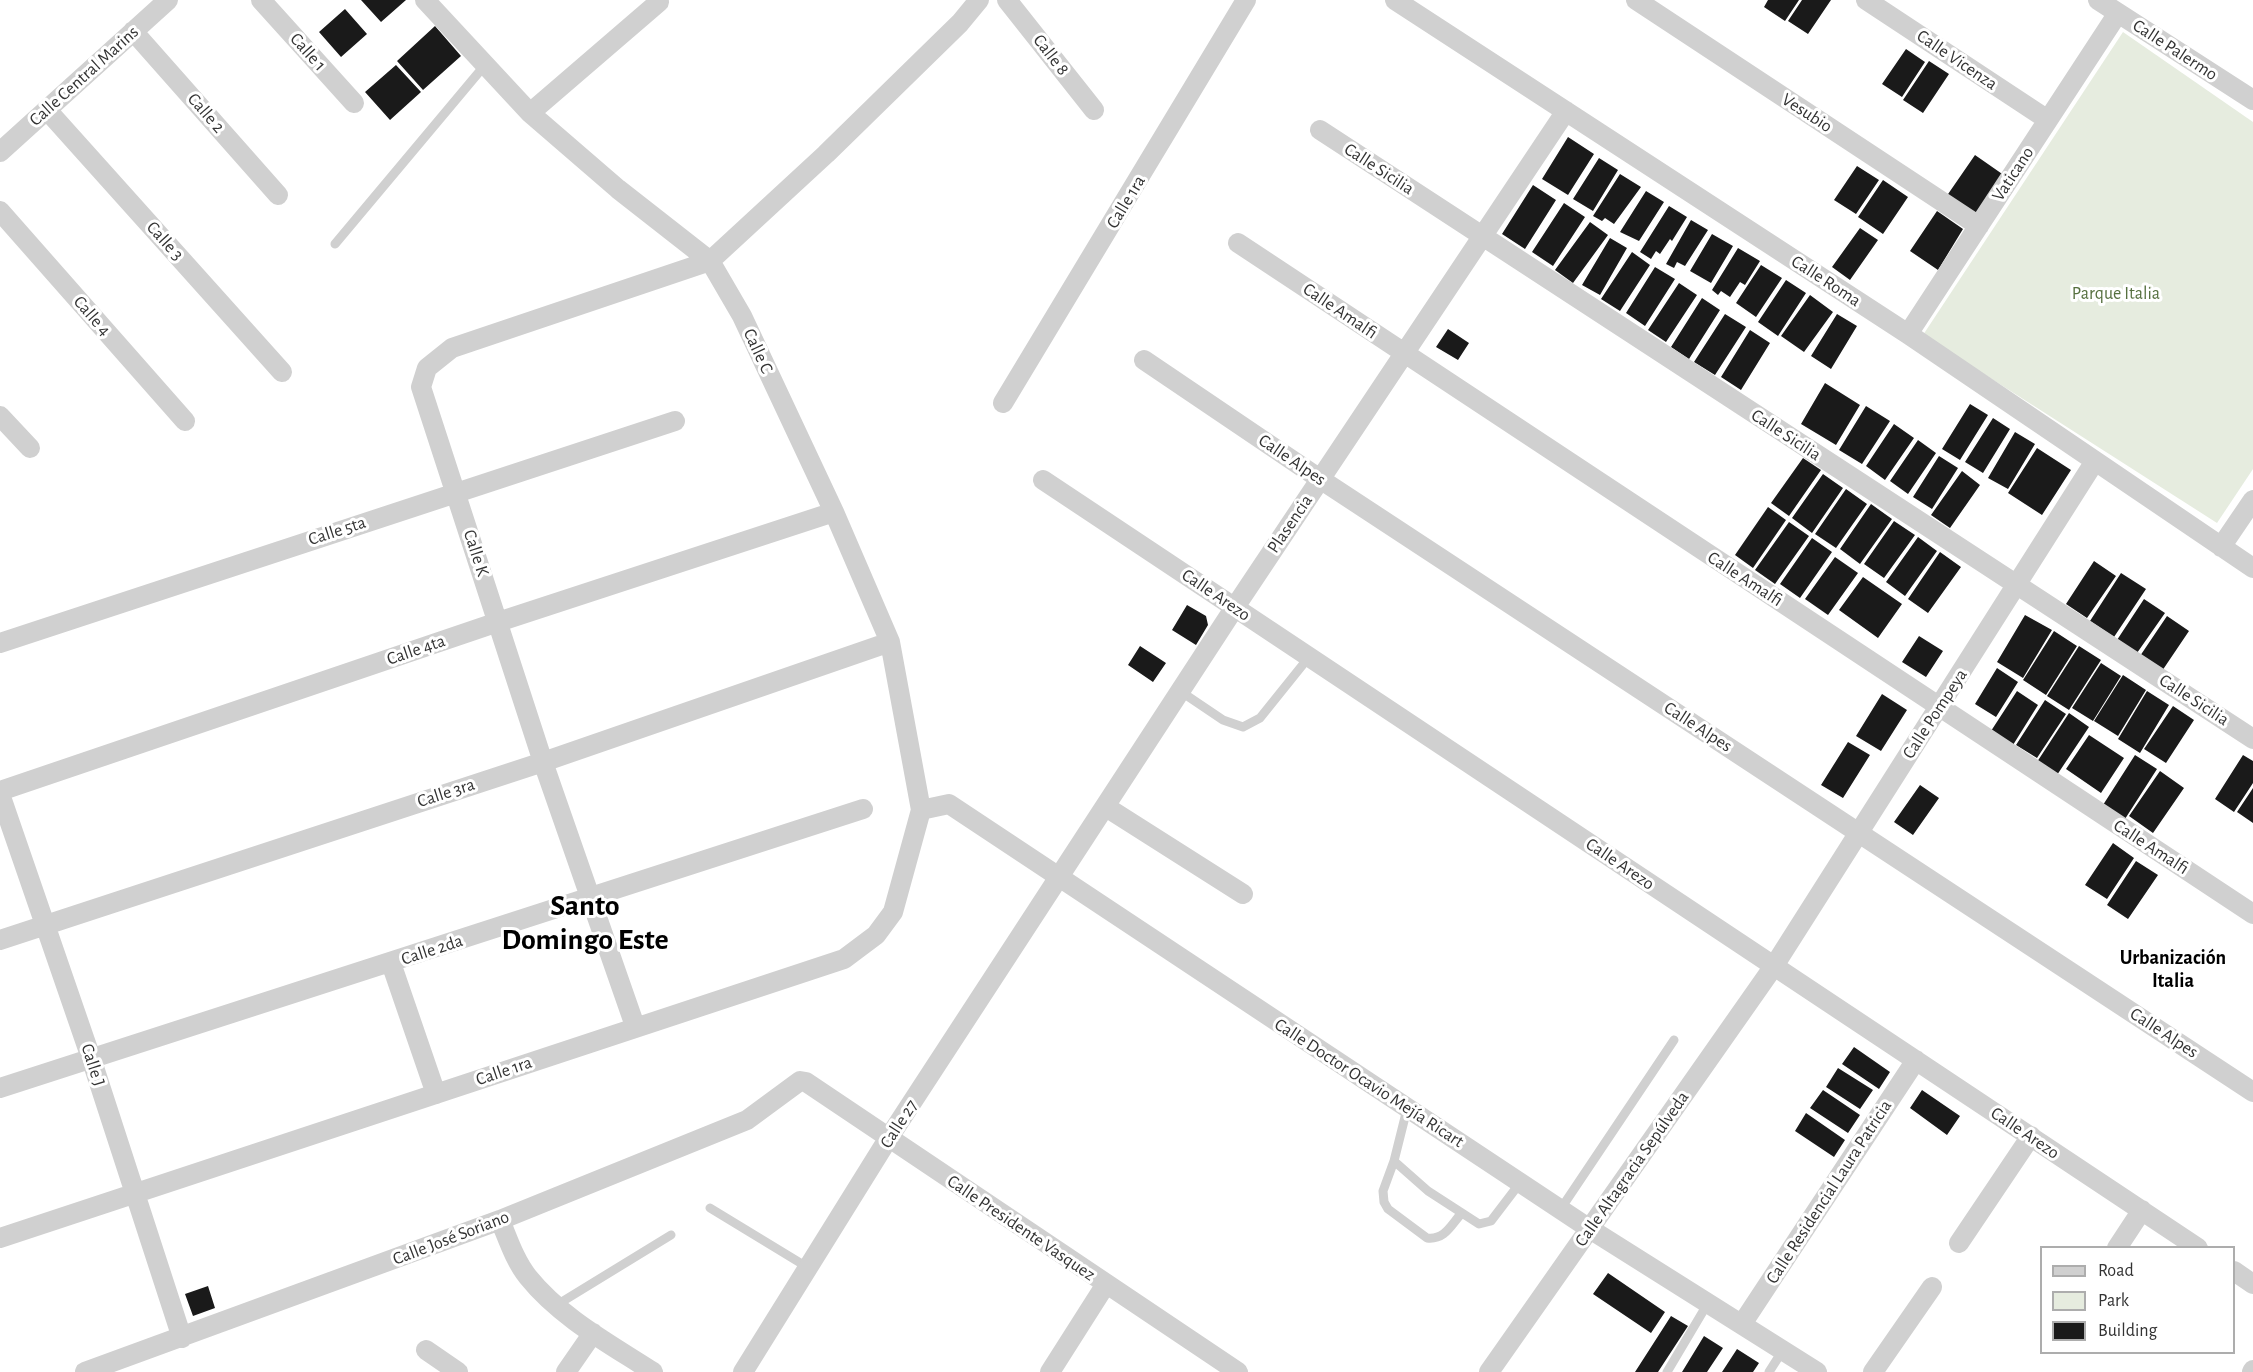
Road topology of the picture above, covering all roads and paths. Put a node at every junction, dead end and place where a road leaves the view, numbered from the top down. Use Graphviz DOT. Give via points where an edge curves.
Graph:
graph roads {
  1 [pos="168,0"];
  2 [pos="261,0"];
  3 [pos="979,0"];
  4 [pos="1007,0"];
  5 [pos="1246,0"];
  6 [pos="1395,0"];
  7 [pos="1866,0"];
  8 [pos="2097,0"];
  9 [pos="1641,1"];
  10 [pos="659,2"];
  11 [pos="435,3"];
  12 [pos="2118,13"];
  13 [pos="134,31"];
  14 [pos="485,65"];
  15 [pos="2253,100"];
  16 [pos="354,103"];
  17 [pos="47,110"];
  18 [pos="1094,110"];
  19 [pos="1566,111"];
  20 [pos="530,113"];
  21 [pos="2048,120"];
  22 [pos="1320,130"];
  23 [pos="0,152"];
  24 [pos="278,195"];
  25 [pos="0,210"];
  26 [pos="1979,226"];
  27 [pos="1482,236"];
  28 [pos="1238,243"];
  29 [pos="335,244"];
  30 [pos="710,261"];
  31 [pos="1908,334"];
  32 [pos="1404,353"];
  33 [pos="1144,360"];
  34 [pos="282,372"];
  35 [pos="1003,403"];
  36 [pos="0,416"];
  37 [pos="184,421"];
  38 [pos="675,421"];
  39 [pos="30,448"];
  40 [pos="2095,461"];
  41 [pos="1320,479"];
  42 [pos="1043,480"];
  43 [pos="456,492"];
  44 [pos="2253,500"];
  45 [pos="834,512"];
  46 [pos="2221,547"];
  47 [pos="2253,568"];
  48 [pos="2018,585"];
  49 [pos="1235,607"];
  50 [pos="498,622"];
  51 [pos="890,642"];
  52 [pos="0,643"];
  53 [pos="1310,657"];
  54 [pos="1180,691"];
  55 [pos="1940,707"];
  56 [pos="2253,739"];
  57 [pos="543,762"];
  58 [pos="0,792"];
  59 [pos="1106,807"];
  60 [pos="863,809"];
  61 [pos="921,810"];
  62 [pos="1859,833"];
  63 [pos="1060,880"];
  64 [pos="1243,894"];
  65 [pos="591,897"];
  66 [pos="2253,914"];
  67 [pos="45,925"];
  68 [pos="0,940"];
  69 [pos="391,963"];
  70 [pos="1774,966"];
  71 [pos="635,1026"];
  72 [pos="1674,1040"];
  73 [pos="91,1058"];
  74 [pos="1916,1060"];
  75 [pos="806,1082"];
  76 [pos="0,1088"];
  77 [pos="2253,1092"];
  78 [pos="436,1094"];
  79 [pos="1407,1109"];
  80 [pos="2031,1136"];
  81 [pos="888,1139"];
  82 [pos="1394,1161"];
  83 [pos="1520,1183"];
  84 [pos="133,1194"];
  85 [pos="710,1208"];
  86 [pos="1560,1210"];
  87 [pos="2142,1210"];
  88 [pos="1460,1215"];
  89 [pos="500,1220"];
  90 [pos="1590,1229"];
  91 [pos="671,1235"];
  92 [pos="0,1238"];
  93 [pos="1959,1243"];
  94 [pos="2118,1246"];
  95 [pos="2195,1246"];
  96 [pos="807,1267"];
  97 [pos="2235,1272"];
  98 [pos="1106,1284"];
  99 [pos="2253,1284"];
  100 [pos="1932,1287"];
  101 [pos="1708,1303"];
  102 [pos="555,1305"];
  103 [pos="1742,1324"];
  104 [pos="593,1333"];
  105 [pos="182,1338"];
  106 [pos="426,1350"];
  107 [pos="1783,1350"];
  108 [pos="86,1372"];
  109 [pos="458,1372"];
  110 [pos="566,1372"];
  111 [pos="653,1372"];
  112 [pos="743,1372"];
  113 [pos="1050,1372"];
  114 [pos="1238,1372"];
  115 [pos="1489,1372"];
  116 [pos="1667,1372"];
  117 [pos="1769,1372"];
  118 [pos="1816,1372"];
  119 [pos="1873,1372"];
  1 -- 13 [label="street, Calle Central Marins"];
  2 -- 16 [label="street, Calle 1"];
  3 -- 30 [label="street" via="826,154"];
  4 -- 18 [label="street, Calle 8"];
  5 -- 35 [label="street, Calle 1ra"];
  6 -- 19 [label="street, Calle Roma"];
  7 -- 21 [label="street, Calle Vicenza"];
  8 -- 12 [label="street, Calle Palermo"];
  9 -- 26 [label="street, Vesubio"];
  10 -- 20 [label="street"];
  11 -- 14 [label="street, Calle C"];
  12 -- 15 [label="street, Calle Palermo"];
  12 -- 21 [label="street, Vaticano"];
  13 -- 17 [label="street, Calle Central Marins"];
  13 -- 24 [label="street, Calle 2"];
  14 -- 20 [label="street, Calle C"];
  14 -- 29 [label="lane"];
  17 -- 23 [label="street, Calle Central Marins"];
  17 -- 34 [label="street, Calle 3"];
  19 -- 27 [label="street, Plasencia"];
  19 -- 31 [label="street, Calle Roma"];
  20 -- 30 [label="street, Calle C"];
  21 -- 26 [label="street, Vaticano"];
  22 -- 27 [label="street, Calle Sicilia"];
  25 -- 37 [label="street, Calle 4"];
  26 -- 31 [label="street, Vaticano"];
  27 -- 32 [label="street, Plasencia"];
  27 -- 48 [label="street, Calle Sicilia"];
  28 -- 32 [label="street, Calle Amalfi"];
  30 -- 43 [label="street, Calle K" via="452,348 427,368 421,387"];
  30 -- 45 [label="street, Calle C" via="742,316"];
  31 -- 40 [label="street, Calle Roma"];
  32 -- 41 [label="street, Plasencia"];
  32 -- 55 [label="street, Calle Amalfi"];
  33 -- 41 [label="street, Calle Alpes"];
  36 -- 39 [label="street"];
  38 -- 43 [label="street, Calle 5ta"];
  40 -- 46 [label="street, Calle Roma"];
  40 -- 48 [label="street, Calle Pompeya"];
  41 -- 49 [label="street, Plasencia"];
  41 -- 62 [label="street, Calle Alpes"];
  42 -- 49 [label="street, Calle Arezo"];
  43 -- 50 [label="street, Calle K"];
  43 -- 52 [label="street, Calle 5ta"];
  44 -- 46 [label="street"];
  45 -- 50 [label="street, Calle 4ta"];
  45 -- 51 [label="street, Calle C"];
  46 -- 47 [label="street, Calle Roma"];
  48 -- 55 [label="street, Calle Pompeya"];
  48 -- 56 [label="street, Calle Sicilia"];
  49 -- 53 [label="street, Calle Arezo"];
  49 -- 54 [label="street, Plasencia"];
  50 -- 57 [label="street, Calle K"];
  50 -- 58 [label="street, Calle 4ta"];
  51 -- 57 [label="street, Calle 3ra"];
  51 -- 61 [label="street, Calle C"];
  53 -- 54 [label="lane" via="1260,718 1243,727 1223,720"];
  53 -- 70 [label="street, Calle Arezo"];
  54 -- 59 [label="street, Plasencia"];
  55 -- 62 [label="street, Calle Pompeya"];
  55 -- 66 [label="street, Calle Amalfi"];
  57 -- 65 [label="street, Calle K"];
  57 -- 67 [label="street, Calle 3ra"];
  58 -- 67 [label="street, Calle J"];
  59 -- 63 [label="street, Plasencia"];
  59 -- 64 [label="street"];
  60 -- 65 [label="street, Calle 2da"];
  61 -- 63 [label="street, Calle Doctor Ocavio Mejía Ricart" via="949,804"];
  61 -- 71 [label="street, Calle 1ra" via="893,912 876,935 844,958"];
  62 -- 70 [label="street, Calle Pompeya"];
  62 -- 77 [label="street, Calle Alpes"];
  63 -- 79 [label="street, Calle Doctor Ocavio Mejía Ricart"];
  63 -- 81 [label="street, Calle 27"];
  65 -- 69 [label="street, Calle 2da"];
  65 -- 71 [label="street, Calle K"];
  67 -- 68 [label="street, Calle 3ra"];
  67 -- 73 [label="street, Calle J"];
  69 -- 73 [label="street, Calle 2da"];
  69 -- 78 [label="street"];
  70 -- 74 [label="street, Calle Arezo"];
  70 -- 90 [label="street, Calle Altagracia Sepúlveda"];
  71 -- 78 [label="street, Calle 1ra"];
  72 -- 86 [label="lane"];
  73 -- 76 [label="street, Calle 2da"];
  73 -- 84 [label="street, Calle J"];
  74 -- 80 [label="street, Calle Arezo"];
  74 -- 103 [label="street, Calle Residencial Laura Patricia"];
  75 -- 81 [label="street, Calle Presidente Vasquez"];
  75 -- 89 [label="street, Calle José Soriano" via="795,1084 747,1120"];
  78 -- 84 [label="street, Calle 1ra"];
  79 -- 82 [label="lane"];
  79 -- 83 [label="street, Calle Doctor Ocavio Mejía Ricart"];
  80 -- 87 [label="street, Calle Arezo"];
  80 -- 93 [label="street"];
  81 -- 96 [label="street, Calle 27"];
  81 -- 98 [label="street, Calle Presidente Vasquez"];
  82 -- 88 [label="lane"];
  82 -- 88 [label="lane" via="1383,1191 1388,1209 1427,1238 1435,1239 1442,1237"];
  83 -- 86 [label="street, Calle Doctor Ocavio Mejía Ricart"];
  83 -- 88 [label="lane" via="1491,1221 1479,1224"];
  84 -- 92 [label="street, Calle 1ra"];
  84 -- 105 [label="street, Calle J"];
  85 -- 96 [label="lane"];
  86 -- 90 [label="street, Calle Doctor Ocavio Mejía Ricart"];
  87 -- 94 [label="street"];
  87 -- 95 [label="street, Calle Arezo"];
  89 -- 102 [label="street" via="528,1277"];
  89 -- 105 [label="street, Calle José Soriano"];
  90 -- 101 [label="street, Calle Doctor Ocavio Mejía Ricart"];
  90 -- 115 [label="street, Calle Altagracia Sepúlveda"];
  91 -- 102 [label="lane"];
  96 -- 112 [label="street, Calle 27"];
  97 -- 99 [label="street"];
  98 -- 113 [label="street"];
  98 -- 114 [label="street, Calle Presidente Vasquez"];
  100 -- 119 [label="street"];
  101 -- 103 [label="street, Calle Doctor Ocavio Mejía Ricart"];
  101 -- 116 [label="lane"];
  102 -- 104 [label="street"];
  103 -- 107 [label="street, Calle Doctor Ocavio Mejía Ricart"];
  104 -- 110 [label="street"];
  104 -- 111 [label="street"];
  105 -- 108 [label="street, Calle José Soriano"];
  106 -- 109 [label="street"];
  107 -- 117 [label="lane"];
  107 -- 118 [label="street, Calle Doctor Ocavio Mejía Ricart"];
}
